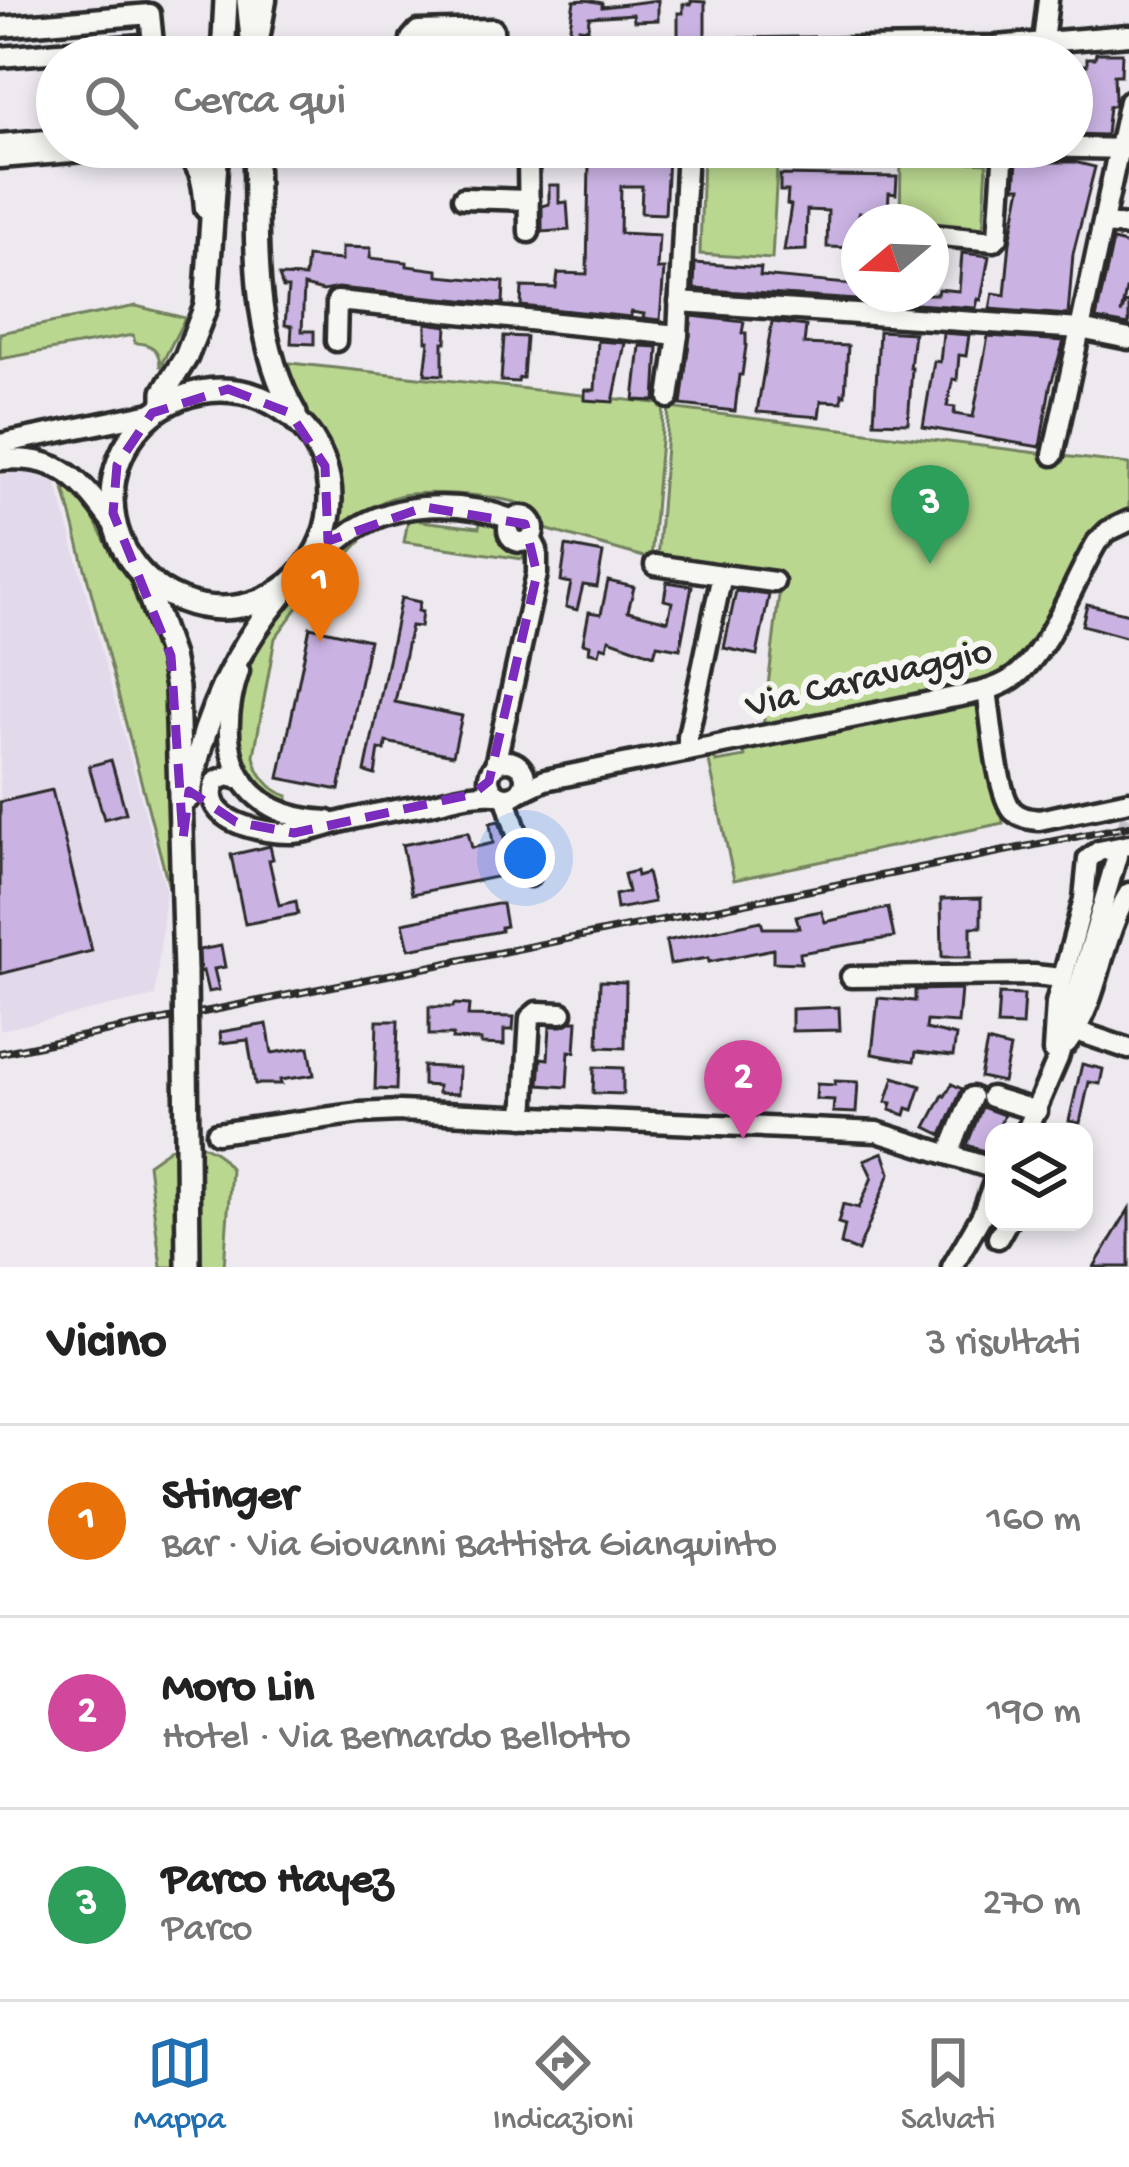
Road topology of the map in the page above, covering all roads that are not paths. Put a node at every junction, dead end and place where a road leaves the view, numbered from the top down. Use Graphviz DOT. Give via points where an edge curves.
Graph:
graph roads {
  1 [pos="226,0"];
  2 [pos="248,0"];
  3 [pos="263,0"];
  4 [pos="1048,0"];
  5 [pos="63,22"];
  6 [pos="0,27"];
  7 [pos="1129,35"];
  8 [pos="64,36"];
  9 [pos="152,36"];
  10 [pos="224,36"];
  11 [pos="252,36"];
  12 [pos="258,36"];
  13 [pos="1044,36"];
  14 [pos="1093,38"];
  15 [pos="36,54"];
  16 [pos="0,57"];
  17 [pos="1129,101"];
  18 [pos="36,141"];
  19 [pos="0,144"];
  20 [pos="1093,148"];
  21 [pos="1124,149"];
  22 [pos="36,155"];
  23 [pos="0,158"];
  24 [pos="196,168"];
  25 [pos="216,168"];
  26 [pos="256,168"];
  27 [pos="528,168"];
  28 [pos="686,168"];
  29 [pos="1003,168"];
  30 [pos="463,198"];
  31 [pos="529,200"];
  32 [pos="1102,224"];
  33 [pos="1129,226"];
  34 [pos="529,232"];
  35 [pos="949,237"];
  36 [pos="209,269"];
  37 [pos="679,302"];
  38 [pos="1080,329"];
  39 [pos="678,335"];
  40 [pos="1129,339"];
  41 [pos="336,341"];
  42 [pos="669,398"];
  43 [pos="158,409"];
  44 [pos="302,425"];
  45 [pos="68,431"];
  46 [pos="0,434"];
  47 [pos="0,444"];
  48 [pos="1053,455"];
  49 [pos="0,460"];
  50 [pos="1129,521"];
  51 [pos="116,528"];
  52 [pos="310,563"];
  53 [pos="655,565"];
  54 [pos="142,574"];
  55 [pos="722,575"];
  56 [pos="292,582"];
  57 [pos="774,582"];
  58 [pos="252,638"];
  59 [pos="987,691"];
  60 [pos="688,751"];
  61 [pos="243,780"];
  62 [pos="501,785"];
  63 [pos="1129,801"];
  64 [pos="345,820"];
  65 [pos="183,839"];
  66 [pos="1123,850"];
  67 [pos="530,876"];
  68 [pos="1129,893"];
  69 [pos="851,977"];
  70 [pos="1062,978"];
  71 [pos="562,1013"];
  72 [pos="1076,1031"];
  73 [pos="1129,1049"];
  74 [pos="1057,1061"];
  75 [pos="524,1117"];
  76 [pos="1024,1123"];
  77 [pos="1033,1123"];
  78 [pos="217,1133"];
  79 [pos="949,1154"];
  80 [pos="985,1166"];
  81 [pos="985,1215"];
  82 [pos="188,1267"];
  83 [pos="952,1267"];
  1 -- 10 [label="main road"];
  2 -- 11 [label="main road"];
  3 -- 12 [label="highway"];
  4 -- 13 [label="street"];
  5 -- 6 [label="street"];
  5 -- 8 [label="street"];
  5 -- 9 [label="street" via="150,14"];
  7 -- 14 [label="street"];
  15 -- 16 [label="street"];
  17 -- 21 [label="street"];
  18 -- 19 [label="street"];
  20 -- 21 [label="street"];
  21 -- 32 [label="street"];
  22 -- 23 [label="street"];
  24 -- 36 [label="street"];
  25 -- 36 [label="main road"];
  26 -- 44 [label="main road" via="262,325"];
  27 -- 31 [label="street"];
  28 -- 37 [label="street"];
  29 -- 35 [label="street" via="998,238"];
  30 -- 31 [label="street"];
  31 -- 34 [label="street"];
  32 -- 33 [label="street"];
  32 -- 38 [label="street"];
  36 -- 43 [label="main road" via="201,323"];
  37 -- 38 [label="street"];
  37 -- 39 [label="street"];
  38 -- 40 [label="street"];
  38 -- 48 [label="street"];
  39 -- 41 [label="street" via="337,301"];
  39 -- 42 [label="street"];
  43 -- 44 [label="main road" via="195,392 228,389 276,404"];
  43 -- 45 [label="street"];
  43 -- 51 [label="main road" via="130,437 117,465"];
  44 -- 52 [label="main road" via="320,451 330,496 327,528"];
  45 -- 46 [label="street"];
  45 -- 47 [label="street"];
  49 -- 51 [label="street" via="64,471"];
  50 -- 59 [label="street, Via Caravaggio" via="1097,542 1023,669"];
  51 -- 54 [label="main road"];
  52 -- 56 [label="main road"];
  52 -- 62 [label="street" via="355,530 403,511 439,506 529,518 536,574"];
  53 -- 55 [label="street"];
  54 -- 56 [label="main road" via="176,598 216,608 256,603"];
  54 -- 65 [label="main road" via="177,688"];
  55 -- 57 [label="street"];
  55 -- 60 [label="street"];
  56 -- 58 [label="main road"];
  58 -- 61 [label="street" via="227,726"];
  58 -- 65 [label="main road" via="206,723"];
  59 -- 60 [label="street, Via Caravaggio"];
  59 -- 63 [label="street" via="1002,789 1015,813 1040,820"];
  60 -- 62 [label="street, Via Caravaggio"];
  61 -- 64 [label="street, Via Caravaggio" via="291,817"];
  61 -- 64 [label="street, Via Caravaggio" via="220,778 211,796 219,812 252,828 294,833"];
  62 -- 64 [label="street, Via Caravaggio"];
  62 -- 67 [label="street"];
  65 -- 82 [label="main road, bridge"];
  66 -- 70 [label="street" via="1088,859"];
  66 -- 74 [label="street"];
  68 -- 72 [label="street"];
  69 -- 70 [label="street"];
  70 -- 74 [label="street" via="1052,1034"];
  71 -- 75 [label="street" via="530,1018"];
  72 -- 73 [label="street"];
  72 -- 74 [label="street"];
  74 -- 77 [label="street"];
  75 -- 78 [label="street" via="360,1112"];
  75 -- 79 [label="street" via="877,1132"];
  76 -- 79 [label="street" via="982,1097"];
  79 -- 80 [label="street"];
  81 -- 83 [label="street"];
}
